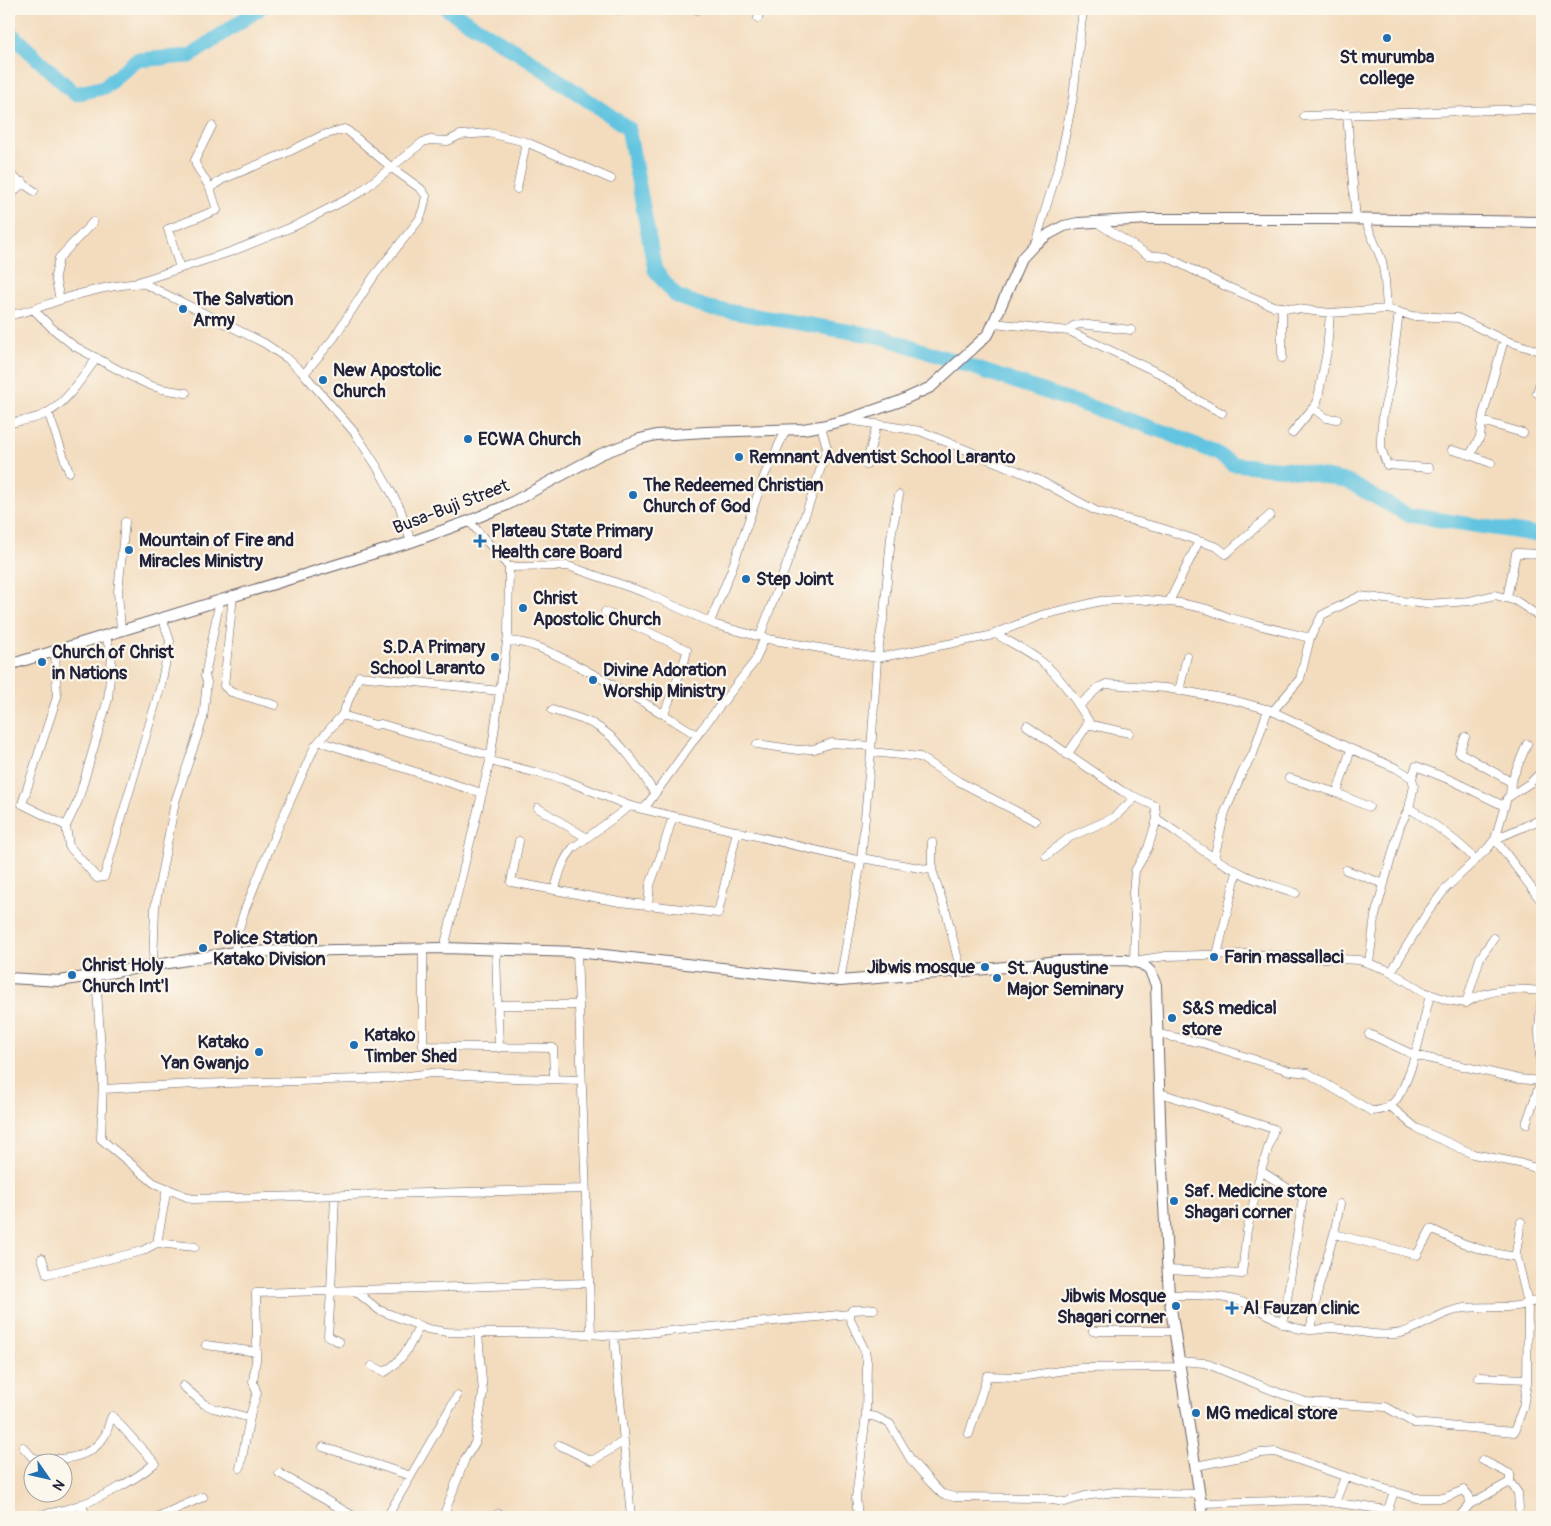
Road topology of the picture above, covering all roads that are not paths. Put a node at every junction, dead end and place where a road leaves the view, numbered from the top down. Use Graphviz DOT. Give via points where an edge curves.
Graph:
graph roads {
  1 [pos="760,9"];
  2 [pos="1083,9"];
  3 [pos="758,18"];
  4 [pos="1542,110"];
  5 [pos="1347,114"];
  6 [pos="1304,116"];
  7 [pos="212,126"];
  8 [pos="526,142"];
  9 [pos="392,168"];
  10 [pos="9,174"];
  11 [pos="611,179"];
  12 [pos="23,182"];
  13 [pos="210,188"];
  14 [pos="517,189"];
  15 [pos="34,191"];
  16 [pos="9,197"];
  17 [pos="1360,220"];
  18 [pos="1094,221"];
  19 [pos="93,222"];
  20 [pos="1542,222"];
  21 [pos="1035,244"];
  22 [pos="180,268"];
  23 [pos="133,283"];
  24 [pos="60,300"];
  25 [pos="1282,307"];
  26 [pos="34,310"];
  27 [pos="1387,310"];
  28 [pos="1399,312"];
  29 [pos="1330,313"];
  30 [pos="9,315"];
  31 [pos="994,323"];
  32 [pos="1131,330"];
  33 [pos="1069,331"];
  34 [pos="1504,340"];
  35 [pos="1542,352"];
  36 [pos="97,358"];
  37 [pos="1282,358"];
  38 [pos="304,374"];
  39 [pos="1542,375"];
  40 [pos="186,392"];
  41 [pos="1537,393"];
  42 [pos="1313,408"];
  43 [pos="48,412"];
  44 [pos="1222,413"];
  45 [pos="846,420"];
  46 [pos="1337,420"];
  47 [pos="1482,421"];
  48 [pos="9,422"];
  49 [pos="877,424"];
  50 [pos="821,426"];
  51 [pos="786,430"];
  52 [pos="1292,433"];
  53 [pos="1523,433"];
  54 [pos="1452,450"];
  55 [pos="1470,455"];
  56 [pos="1491,463"];
  57 [pos="866,465"];
  58 [pos="1429,468"];
  59 [pos="69,472"];
  60 [pos="898,494"];
  61 [pos="1270,515"];
  62 [pos="469,521"];
  63 [pos="125,522"];
  64 [pos="1199,541"];
  65 [pos="411,542"];
  66 [pos="1542,554"];
  67 [pos="509,567"];
  68 [pos="233,595"];
  69 [pos="1507,598"];
  70 [pos="220,599"];
  71 [pos="1169,602"];
  72 [pos="605,612"];
  73 [pos="162,617"];
  74 [pos="1542,618"];
  75 [pos="710,622"];
  76 [pos="121,630"];
  77 [pos="996,634"];
  78 [pos="105,635"];
  79 [pos="762,637"];
  80 [pos="1310,638"];
  81 [pos="508,641"];
  82 [pos="54,651"];
  83 [pos="1187,656"];
  84 [pos="877,658"];
  85 [pos="9,665"];
  86 [pos="500,691"];
  87 [pos="1179,691"];
  88 [pos="275,705"];
  89 [pos="1079,706"];
  90 [pos="552,710"];
  91 [pos="1271,710"];
  92 [pos="664,714"];
  93 [pos="342,715"];
  94 [pos="1087,724"];
  95 [pos="1027,726"];
  96 [pos="1129,733"];
  97 [pos="698,735"];
  98 [pos="1465,737"];
  99 [pos="321,742"];
  100 [pos="757,744"];
  101 [pos="1527,744"];
  102 [pos="871,749"];
  103 [pos="1351,749"];
  104 [pos="1067,755"];
  105 [pos="491,758"];
  106 [pos="1542,771"];
  107 [pos="1290,778"];
  108 [pos="1412,778"];
  109 [pos="1511,782"];
  110 [pos="1337,793"];
  111 [pos="482,794"];
  112 [pos="655,794"];
  113 [pos="1510,795"];
  114 [pos="1136,797"];
  115 [pos="630,806"];
  116 [pos="1504,806"];
  117 [pos="1369,807"];
  118 [pos="538,808"];
  119 [pos="1409,808"];
  120 [pos="644,809"];
  121 [pos="673,816"];
  122 [pos="1157,819"];
  123 [pos="1542,819"];
  124 [pos="1035,821"];
  125 [pos="66,826"];
  126 [pos="737,831"];
  127 [pos="587,838"];
  128 [pos="1495,839"];
  129 [pos="518,842"];
  130 [pos="932,842"];
  131 [pos="1046,856"];
  132 [pos="1214,858"];
  133 [pos="861,859"];
  134 [pos="1476,860"];
  135 [pos="932,870"];
  136 [pos="1346,870"];
  137 [pos="1238,871"];
  138 [pos="1384,884"];
  139 [pos="555,889"];
  140 [pos="1296,893"];
  141 [pos="1542,902"];
  142 [pos="648,906"];
  143 [pos="1494,938"];
  144 [pos="444,948"];
  145 [pos="423,949"];
  146 [pos="496,950"];
  147 [pos="235,952"];
  148 [pos="577,952"];
  149 [pos="1217,955"];
  150 [pos="1134,961"];
  151 [pos="1369,963"];
  152 [pos="153,966"];
  153 [pos="961,972"];
  154 [pos="1392,972"];
  155 [pos="96,976"];
  156 [pos="9,978"];
  157 [pos="840,981"];
  158 [pos="1542,991"];
  159 [pos="1430,994"];
  160 [pos="1466,1003"];
  161 [pos="498,1005"];
  162 [pos="579,1005"];
  163 [pos="1158,1034"];
  164 [pos="1369,1034"];
  165 [pos="499,1048"];
  166 [pos="1414,1055"];
  167 [pos="554,1079"];
  168 [pos="581,1080"];
  169 [pos="1541,1081"];
  170 [pos="102,1088"];
  171 [pos="1160,1093"];
  172 [pos="1389,1106"];
  173 [pos="1526,1124"];
  174 [pos="1542,1170"];
  175 [pos="1261,1171"];
  176 [pos="167,1188"];
  177 [pos="585,1189"];
  178 [pos="335,1195"];
  179 [pos="1340,1204"];
  180 [pos="1521,1222"];
  181 [pos="1334,1234"];
  182 [pos="158,1242"];
  183 [pos="195,1247"];
  184 [pos="1517,1257"];
  185 [pos="42,1258"];
  186 [pos="1168,1270"];
  187 [pos="589,1283"];
  188 [pos="354,1290"];
  189 [pos="332,1291"];
  190 [pos="1170,1295"];
  191 [pos="1542,1297"];
  192 [pos="1528,1303"];
  193 [pos="874,1310"];
  194 [pos="850,1314"];
  195 [pos="1283,1324"];
  196 [pos="418,1326"];
  197 [pos="1310,1330"];
  198 [pos="1093,1331"];
  199 [pos="1175,1331"];
  200 [pos="478,1333"];
  201 [pos="591,1334"];
  202 [pos="614,1336"];
  203 [pos="339,1342"];
  204 [pos="206,1345"];
  205 [pos="257,1352"];
  206 [pos="1180,1364"];
  207 [pos="372,1366"];
  208 [pos="1478,1377"];
  209 [pos="1527,1379"];
  210 [pos="183,1386"];
  211 [pos="457,1396"];
  212 [pos="866,1415"];
  213 [pos="250,1418"];
  214 [pos="969,1434"];
  215 [pos="624,1441"];
  216 [pos="559,1445"];
  217 [pos="23,1447"];
  218 [pos="323,1447"];
  219 [pos="1482,1460"];
  220 [pos="1196,1466"];
  221 [pos="240,1468"];
  222 [pos="279,1473"];
  223 [pos="411,1476"];
  224 [pos="1345,1476"];
  225 [pos="1510,1482"];
  226 [pos="1394,1492"];
  227 [pos="203,1497"];
  228 [pos="1201,1498"];
  229 [pos="1335,1503"];
  230 [pos="81,1504"];
  231 [pos="1470,1504"];
  232 [pos="1519,1508"];
  233 [pos="32,1517"];
  234 [pos="87,1517"];
  235 [pos="157,1517"];
  236 [pos="354,1517"];
  237 [pos="387,1517"];
  238 [pos="443,1517"];
  239 [pos="498,1517"];
  240 [pos="506,1517"];
  241 [pos="631,1517"];
  242 [pos="858,1517"];
  243 [pos="1203,1517"];
  244 [pos="1459,1517"];
  1 -- 3 [label="street"];
  2 -- 21 [label="street" via="1073,97 1060,161"];
  4 -- 5 [label="street"];
  5 -- 6 [label="street"];
  5 -- 17 [label="street"];
  7 -- 13 [label="street" via="195,160"];
  8 -- 9 [label="street" via="489,133 460,135 448,141 430,140 423,142"];
  8 -- 11 [label="street"];
  8 -- 14 [label="street"];
  9 -- 13 [label="street" via="344,129 223,179"];
  9 -- 22 [label="street" via="359,193 297,225"];
  9 -- 38 [label="street" via="426,196 419,220 374,276 334,339"];
  10 -- 12 [label="street"];
  12 -- 15 [label="street"];
  12 -- 16 [label="street"];
  13 -- 22 [label="street" via="217,210 168,229"];
  17 -- 18 [label="street, Busa-Buji Street"];
  17 -- 20 [label="street, Busa-Buji Street"];
  17 -- 27 [label="street" via="1382,261"];
  18 -- 21 [label="street, Busa-Buji Street" via="1064,226"];
  18 -- 25 [label="street" via="1148,255 1167,258 1223,286"];
  19 -- 24 [label="street" via="59,258 55,276"];
  21 -- 31 [label="street, Busa-Buji Street" via="1018,265"];
  22 -- 23 [label="street"];
  23 -- 24 [label="street"];
  23 -- 38 [label="street" via="151,286 264,343"];
  24 -- 26 [label="street"];
  25 -- 29 [label="street"];
  25 -- 37 [label="street"];
  26 -- 30 [label="street"];
  26 -- 36 [label="street" via="61,336"];
  27 -- 28 [label="street"];
  27 -- 29 [label="street"];
  28 -- 34 [label="street" via="1412,316 1458,318"];
  28 -- 58 [label="street" via="1381,448 1387,465"];
  29 -- 42 [label="street" via="1324,374"];
  31 -- 33 [label="street"];
  31 -- 45 [label="street, Busa-Buji Street" via="989,333 931,387"];
  32 -- 33 [label="street" via="1080,324"];
  33 -- 44 [label="street" via="1163,375 1186,394"];
  34 -- 35 [label="street"];
  34 -- 47 [label="street"];
  36 -- 40 [label="street" via="149,385"];
  36 -- 43 [label="street" via="68,395"];
  38 -- 65 [label="street" via="355,434 376,465 397,502"];
  39 -- 41 [label="street"];
  42 -- 46 [label="street" via="1326,418"];
  42 -- 52 [label="street"];
  43 -- 48 [label="street" via="30,420"];
  43 -- 59 [label="street"];
  45 -- 49 [label="street"];
  45 -- 50 [label="street, Busa-Buji Street"];
  47 -- 53 [label="street"];
  47 -- 55 [label="street" via="1480,436"];
  49 -- 57 [label="street"];
  49 -- 64 [label="street" via="920,431 1037,479 1096,511"];
  50 -- 51 [label="street, Busa-Buji Street"];
  50 -- 79 [label="street" via="827,448"];
  51 -- 62 [label="street, Busa-Buji Street" via="656,435 640,439 601,454 507,505"];
  51 -- 75 [label="street" via="765,474"];
  54 -- 55 [label="street"];
  55 -- 56 [label="street"];
  60 -- 84 [label="street"];
  61 -- 64 [label="street" via="1226,554"];
  62 -- 65 [label="street, Busa-Buji Street"];
  62 -- 67 [label="street"];
  63 -- 76 [label="street" via="118,592"];
  64 -- 71 [label="street"];
  65 -- 68 [label="street, Busa-Buji Street"];
  66 -- 69 [label="street" via="1516,553"];
  67 -- 75 [label="street" via="568,566 646,593"];
  67 -- 81 [label="street"];
  68 -- 70 [label="street, Busa-Buji Street"];
  68 -- 88 [label="street" via="224,686 231,692"];
  69 -- 74 [label="street" via="1516,600"];
  69 -- 80 [label="street" via="1495,595 1470,601 1426,604 1360,596 1322,615"];
  70 -- 73 [label="street, Busa-Buji Street"];
  70 -- 152 [label="street" via="205,676 202,719 175,802 154,907"];
  71 -- 77 [label="street" via="1136,598 1101,600 1042,615"];
  71 -- 80 [label="street" via="1207,609"];
  72 -- 92 [label="street" via="687,650"];
  73 -- 76 [label="street, Busa-Buji Street"];
  73 -- 125 [label="street" via="170,641 161,685 104,877 98,878 69,846"];
  75 -- 79 [label="street"];
  76 -- 78 [label="street, Busa-Buji Street"];
  77 -- 84 [label="street"];
  77 -- 89 [label="street" via="1054,672"];
  78 -- 82 [label="street, Busa-Buji Street"];
  78 -- 125 [label="street" via="112,655 108,699 78,800"];
  79 -- 84 [label="street"];
  79 -- 97 [label="street" via="755,661"];
  80 -- 91 [label="street" via="1300,679"];
  81 -- 86 [label="street"];
  81 -- 92 [label="street" via="542,648"];
  82 -- 85 [label="street, Busa-Buji Street"];
  82 -- 125 [label="street" via="57,697 22,804"];
  83 -- 87 [label="street"];
  84 -- 102 [label="street"];
  86 -- 93 [label="street" via="359,676"];
  86 -- 105 [label="street"];
  87 -- 89 [label="street" via="1106,684"];
  87 -- 91 [label="street"];
  89 -- 94 [label="street" via="1088,720"];
  90 -- 112 [label="street" via="594,725 609,736 639,767"];
  91 -- 103 [label="street"];
  91 -- 132 [label="street" via="1254,754 1225,812"];
  92 -- 97 [label="street"];
  93 -- 99 [label="street"];
  93 -- 105 [label="street"];
  94 -- 96 [label="street"];
  94 -- 104 [label="street"];
  95 -- 104 [label="street"];
  97 -- 112 [label="street"];
  98 -- 109 [label="street" via="1458,752"];
  99 -- 111 [label="street"];
  99 -- 147 [label="street" via="316,746 277,830 244,912"];
  100 -- 102 [label="street" via="798,750 832,743"];
  101 -- 109 [label="street"];
  102 -- 124 [label="street" via="920,757"];
  102 -- 133 [label="street"];
  103 -- 108 [label="street"];
  103 -- 110 [label="street"];
  104 -- 114 [label="street"];
  105 -- 111 [label="street"];
  105 -- 115 [label="street" via="562,779"];
  106 -- 113 [label="street"];
  107 -- 110 [label="street"];
  108 -- 116 [label="street" via="1416,766"];
  108 -- 119 [label="street" via="1414,786"];
  109 -- 113 [label="street"];
  110 -- 117 [label="street"];
  111 -- 144 [label="street"];
  112 -- 120 [label="street"];
  113 -- 116 [label="street"];
  114 -- 122 [label="street" via="1155,806"];
  114 -- 131 [label="street" via="1113,818 1070,837"];
  115 -- 120 [label="street"];
  115 -- 127 [label="street"];
  116 -- 128 [label="street"];
  118 -- 127 [label="street"];
  119 -- 134 [label="street"];
  119 -- 138 [label="street" via="1400,826"];
  120 -- 121 [label="street"];
  121 -- 126 [label="street"];
  121 -- 142 [label="street" via="650,885"];
  122 -- 132 [label="street"];
  122 -- 150 [label="street" via="1148,848 1135,871"];
  123 -- 128 [label="street"];
  126 -- 133 [label="street"];
  126 -- 142 [label="street" via="718,913"];
  127 -- 139 [label="street" via="566,856"];
  128 -- 134 [label="street"];
  128 -- 141 [label="street"];
  129 -- 139 [label="street" via="511,882"];
  130 -- 135 [label="street"];
  132 -- 137 [label="street"];
  133 -- 135 [label="street"];
  133 -- 157 [label="street"];
  134 -- 154 [label="street" via="1446,888"];
  135 -- 153 [label="street"];
  136 -- 138 [label="street"];
  137 -- 140 [label="street"];
  137 -- 149 [label="street"];
  138 -- 151 [label="street" via="1375,916"];
  139 -- 142 [label="street"];
  143 -- 160 [label="street" via="1480,958"];
  144 -- 145 [label="street"];
  144 -- 146 [label="street"];
  145 -- 147 [label="street"];
  145 -- 165 [label="street" via="423,1046"];
  146 -- 148 [label="street"];
  146 -- 161 [label="street"];
  147 -- 152 [label="street"];
  148 -- 157 [label="street"];
  148 -- 162 [label="street"];
  149 -- 150 [label="street" via="1166,956"];
  149 -- 151 [label="street" via="1319,957"];
  150 -- 153 [label="street" via="1058,961"];
  150 -- 163 [label="street" via="1150,971 1156,985"];
  151 -- 154 [label="street"];
  152 -- 155 [label="street"];
  153 -- 157 [label="street"];
  154 -- 159 [label="street"];
  155 -- 156 [label="street" via="60,981"];
  155 -- 170 [label="street"];
  158 -- 160 [label="street" via="1493,991"];
  158 -- 169 [label="street" via="1539,1030"];
  159 -- 160 [label="street"];
  159 -- 166 [label="street"];
  161 -- 162 [label="street"];
  161 -- 165 [label="street"];
  162 -- 168 [label="street"];
  163 -- 171 [label="street"];
  163 -- 172 [label="street" via="1203,1043 1290,1071 1308,1073 1371,1112"];
  164 -- 166 [label="street"];
  165 -- 167 [label="street" via="554,1048"];
  166 -- 169 [label="street"];
  166 -- 172 [label="street" via="1406,1082"];
  167 -- 168 [label="street"];
  167 -- 170 [label="street" via="432,1073 392,1078"];
  168 -- 177 [label="street"];
  169 -- 173 [label="street"];
  170 -- 176 [label="street" via="101,1139 154,1183"];
  171 -- 175 [label="street" via="1274,1129"];
  171 -- 186 [label="street"];
  172 -- 174 [label="street" via="1416,1128 1473,1154"];
  175 -- 186 [label="street" via="1247,1230 1242,1274"];
  175 -- 195 [label="street" via="1303,1198"];
  176 -- 178 [label="street" via="192,1199"];
  176 -- 182 [label="street"];
  177 -- 178 [label="street"];
  177 -- 187 [label="street"];
  178 -- 189 [label="street"];
  179 -- 181 [label="street"];
  180 -- 184 [label="street"];
  181 -- 184 [label="street" via="1417,1255 1431,1229 1484,1251"];
  181 -- 197 [label="street" via="1318,1286"];
  182 -- 183 [label="street"];
  182 -- 185 [label="street" via="142,1251 47,1274"];
  184 -- 192 [label="street"];
  186 -- 190 [label="street"];
  187 -- 188 [label="street"];
  187 -- 201 [label="street"];
  188 -- 189 [label="street"];
  188 -- 196 [label="street" via="379,1310"];
  189 -- 203 [label="street" via="328,1336"];
  189 -- 205 [label="street" via="256,1293"];
  190 -- 195 [label="street" via="1212,1295 1245,1303"];
  190 -- 199 [label="street"];
  191 -- 192 [label="street"];
  192 -- 197 [label="street" via="1448,1311 1426,1324 1400,1333 1331,1328"];
  192 -- 209 [label="street"];
  193 -- 194 [label="street" via="852,1310"];
  194 -- 202 [label="street"];
  194 -- 212 [label="street" via="867,1362"];
  195 -- 197 [label="street"];
  196 -- 200 [label="street" via="447,1332"];
  196 -- 207 [label="street" via="405,1353 395,1365 385,1372"];
  198 -- 199 [label="street"];
  199 -- 206 [label="street"];
  200 -- 201 [label="street"];
  200 -- 238 [label="street" via="483,1393 474,1442 464,1459"];
  201 -- 202 [label="street"];
  202 -- 215 [label="street"];
  204 -- 205 [label="street"];
  205 -- 213 [label="street" via="253,1382 257,1393"];
  206 -- 209 [label="street" via="1205,1362 1306,1402 1386,1407 1414,1423 1514,1432 1523,1407"];
  206 -- 214 [label="street" via="1080,1368 1019,1377 987,1376"];
  206 -- 220 [label="street"];
  208 -- 209 [label="street"];
  210 -- 213 [label="street" via="204,1404"];
  211 -- 223 [label="street"];
  212 -- 228 [label="street" via="890,1424 911,1460 942,1494 954,1498 1039,1498 1065,1502 1115,1492"];
  212 -- 242 [label="street" via="857,1483"];
  213 -- 221 [label="street"];
  215 -- 216 [label="street" via="592,1461"];
  215 -- 241 [label="street"];
  217 -- 230 [label="street" via="33,1458 56,1460 80,1454 96,1446 105,1435 112,1416 155,1463 131,1480"];
  218 -- 223 [label="street"];
  219 -- 225 [label="street" via="1510,1474"];
  220 -- 224 [label="street" via="1276,1452"];
  220 -- 228 [label="street"];
  222 -- 236 [label="street"];
  223 -- 237 [label="street"];
  224 -- 226 [label="street"];
  224 -- 229 [label="street"];
  225 -- 231 [label="street"];
  225 -- 232 [label="street" via="1518,1493"];
  226 -- 229 [label="street" via="1388,1510"];
  226 -- 231 [label="street" via="1416,1498 1444,1498 1464,1490"];
  227 -- 235 [label="street"];
  228 -- 229 [label="street"];
  228 -- 243 [label="street"];
  230 -- 233 [label="street"];
  230 -- 234 [label="street"];
  231 -- 244 [label="street"];
  239 -- 240 [label="street" via="498,1514"];
}
